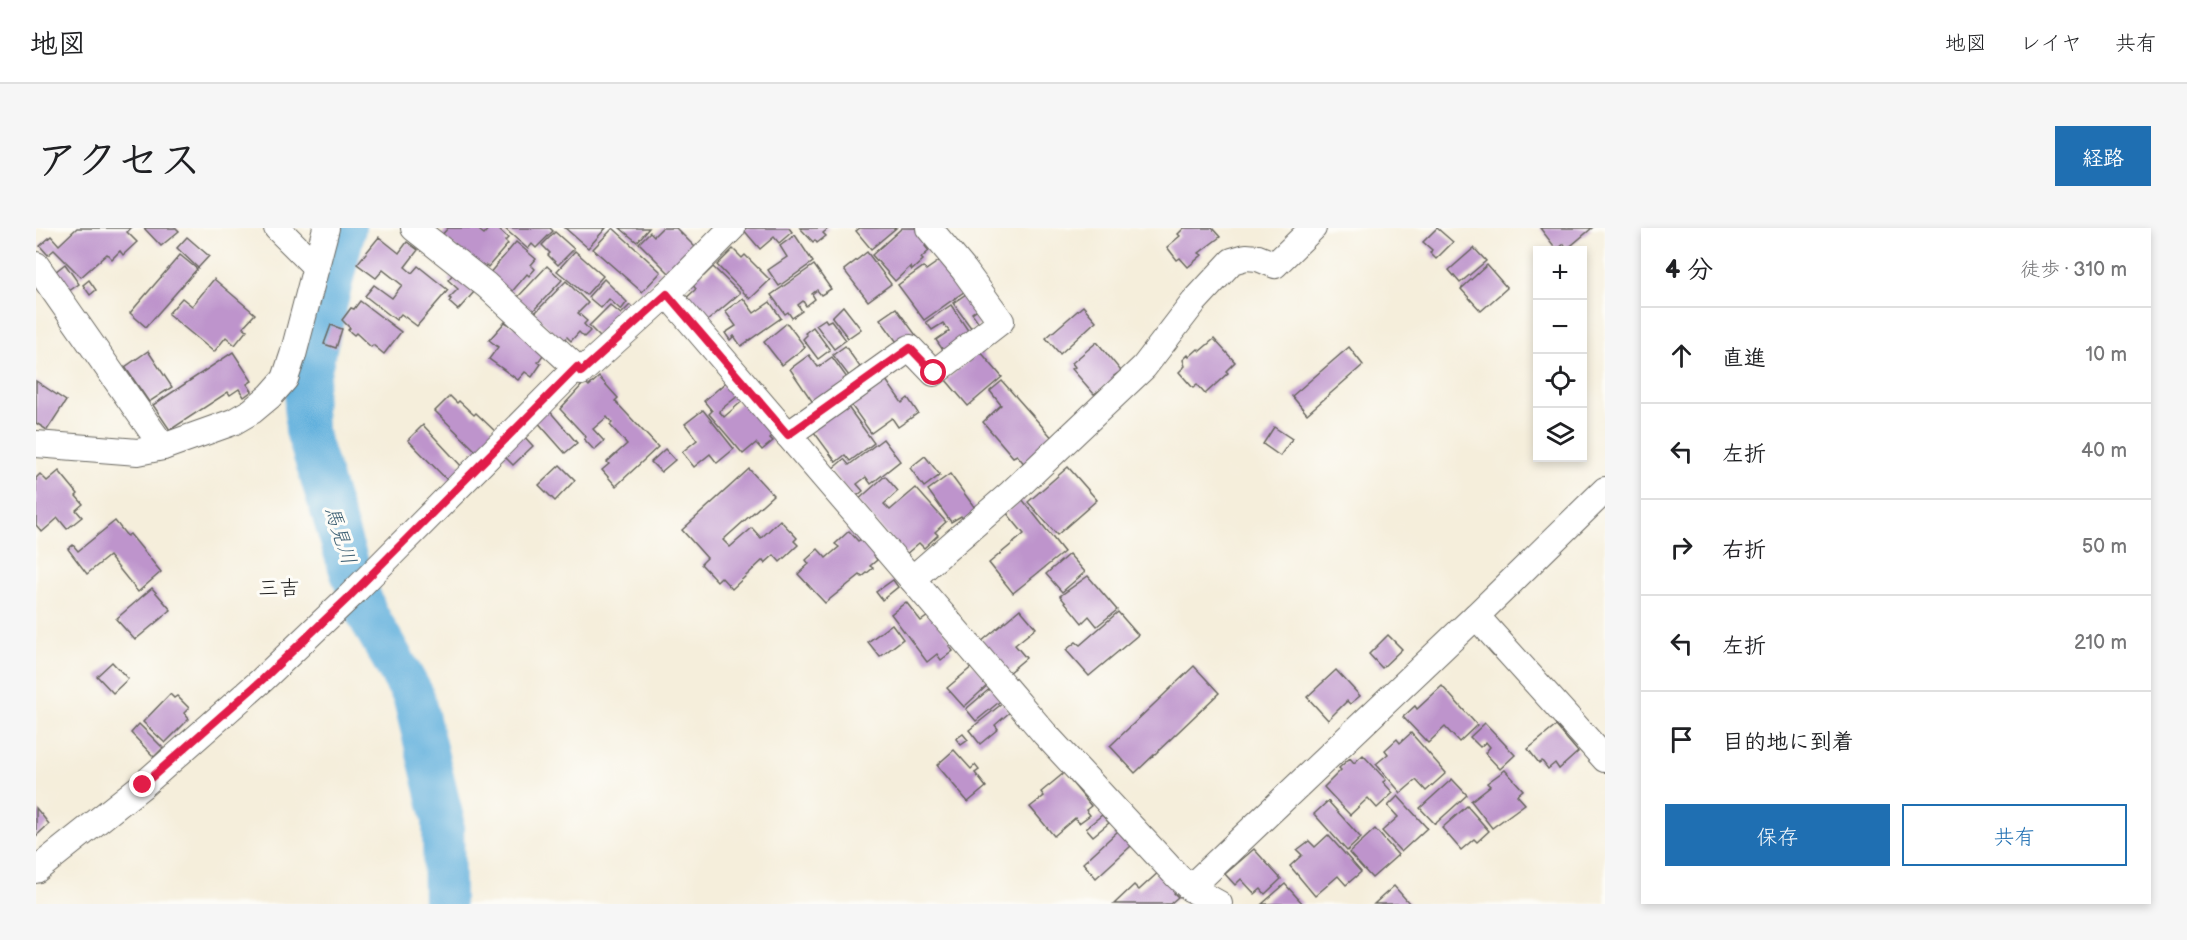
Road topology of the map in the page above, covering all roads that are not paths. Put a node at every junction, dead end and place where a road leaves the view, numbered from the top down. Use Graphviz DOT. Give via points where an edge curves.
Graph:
graph roads {
  1 [pos="277,228"];
  2 [pos="326,228"];
  3 [pos="414,228"];
  4 [pos="732,228"];
  5 [pos="929,228"];
  6 [pos="1313,228"];
  7 [pos="36,265"];
  8 [pos="316,267"];
  9 [pos="667,294"];
  10 [pos="577,367"];
  11 [pos="788,435"];
  12 [pos="36,444"];
  13 [pos="163,447"];
  14 [pos="1605,490"];
  15 [pos="912,579"];
  16 [pos="1476,616"];
  17 [pos="1605,759"];
  18 [pos="36,870"];
  19 [pos="1190,888"];
  20 [pos="1219,904"];
  1 -- 8 [label="street"];
  2 -- 8 [label="street"];
  3 -- 10 [label="street" via="486,285"];
  4 -- 9 [label="street"];
  5 -- 11 [label="street" via="1001,321 934,373 910,348"];
  6 -- 15 [label="street" via="1266,261 1246,257 1232,261 1194,302 1144,367 1019,487"];
  7 -- 13 [label="street"];
  8 -- 13 [label="street" via="285,379 252,411 233,422"];
  9 -- 10 [label="street" via="581,372"];
  9 -- 11 [label="street"];
  10 -- 18 [label="street" via="262,680 143,785"];
  11 -- 15 [label="street"];
  12 -- 13 [label="street" via="118,452"];
  14 -- 16 [label="street"];
  15 -- 19 [label="street" via="1045,734"];
  16 -- 17 [label="street"];
  16 -- 19 [label="street"];
  19 -- 20 [label="street"];
}
